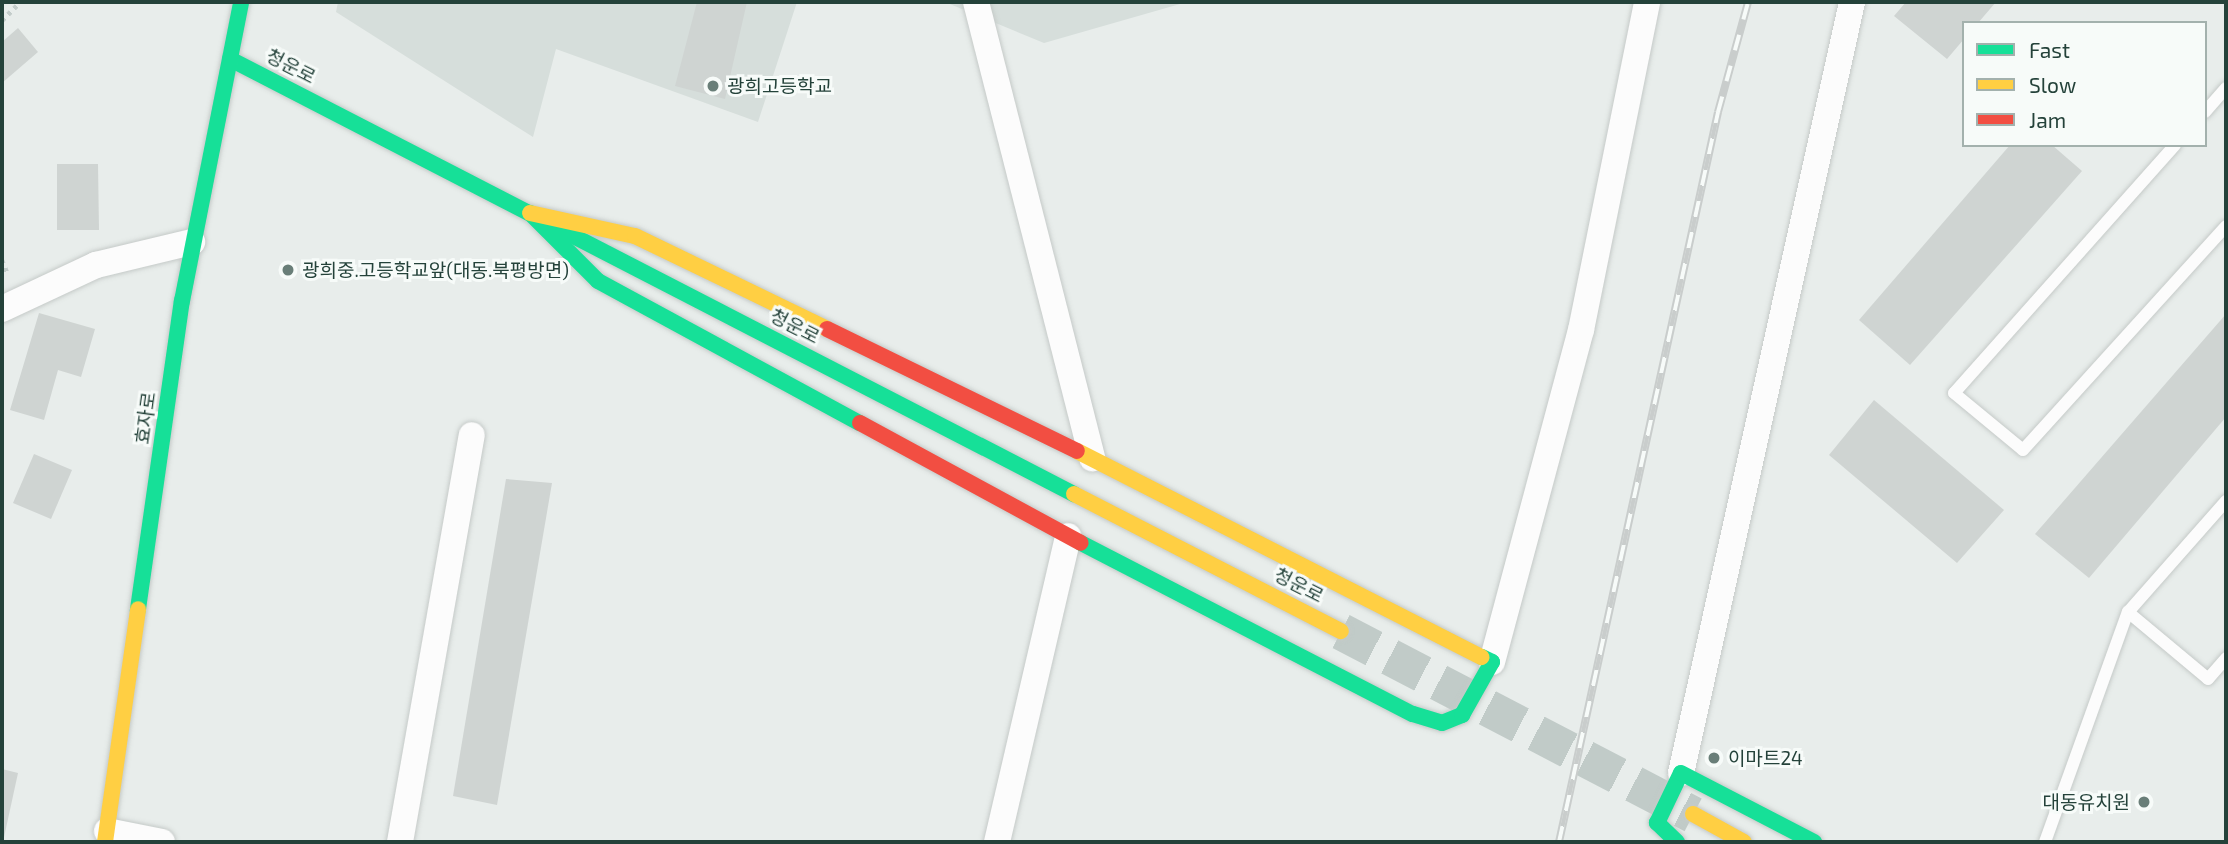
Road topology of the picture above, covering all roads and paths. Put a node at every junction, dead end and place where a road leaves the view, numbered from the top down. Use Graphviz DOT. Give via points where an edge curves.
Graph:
graph roads {
  1 [pos="20,2"];
  2 [pos="241,2"];
  3 [pos="976,2"];
  4 [pos="1647,2"];
  5 [pos="1853,2"];
  6 [pos="2,20"];
  7 [pos="230,58"];
  8 [pos="2226,88"];
  9 [pos="2207,109"];
  10 [pos="2173,147"];
  11 [pos="530,213"];
  12 [pos="2226,226"];
  13 [pos="192,242"];
  14 [pos="2,309"];
  15 [pos="472,435"];
  16 [pos="1092,458"];
  17 [pos="2226,501"];
  18 [pos="1068,536"];
  19 [pos="2128,612"];
  20 [pos="1341,631"];
  21 [pos="2226,658"];
  22 [pos="1492,662"];
  23 [pos="1681,773"];
  24 [pos="1693,814"];
  25 [pos="106,836"];
  26 [pos="162,842"];
  27 [pos="400,842"];
  28 [pos="997,842"];
  29 [pos="1677,842"];
  30 [pos="1744,842"];
  31 [pos="1814,842"];
  32 [pos="2045,842"];
  1 -- 6 [label="path"];
  2 -- 7 [label="street, 효자로"];
  3 -- 16 [label="street"];
  4 -- 22 [label="street" via="1581,330"];
  5 -- 23 [label="street"];
  7 -- 11 [label="street, 청운로"];
  7 -- 13 [label="street, 효자로"];
  8 -- 9 [label="lane"];
  10 -- 12 [label="lane" via="1954,393 2023,450"];
  11 -- 16 [label="street" via="635,236"];
  11 -- 18 [label="street" via="598,281"];
  11 -- 20 [label="street, 청운로"];
  13 -- 14 [label="street" via="96,265"];
  13 -- 25 [label="street, 효자로"];
  15 -- 27 [label="street"];
  16 -- 22 [label="street"];
  17 -- 19 [label="lane"];
  18 -- 22 [label="street" via="1413,714 1442,723 1462,715"];
  18 -- 28 [label="street"];
  19 -- 21 [label="lane" via="2208,679"];
  19 -- 32 [label="lane"];
  23 -- 29 [label="street" via="1657,823"];
  23 -- 31 [label="street"];
  24 -- 30 [label="street"];
  25 -- 26 [label="street"];
}
